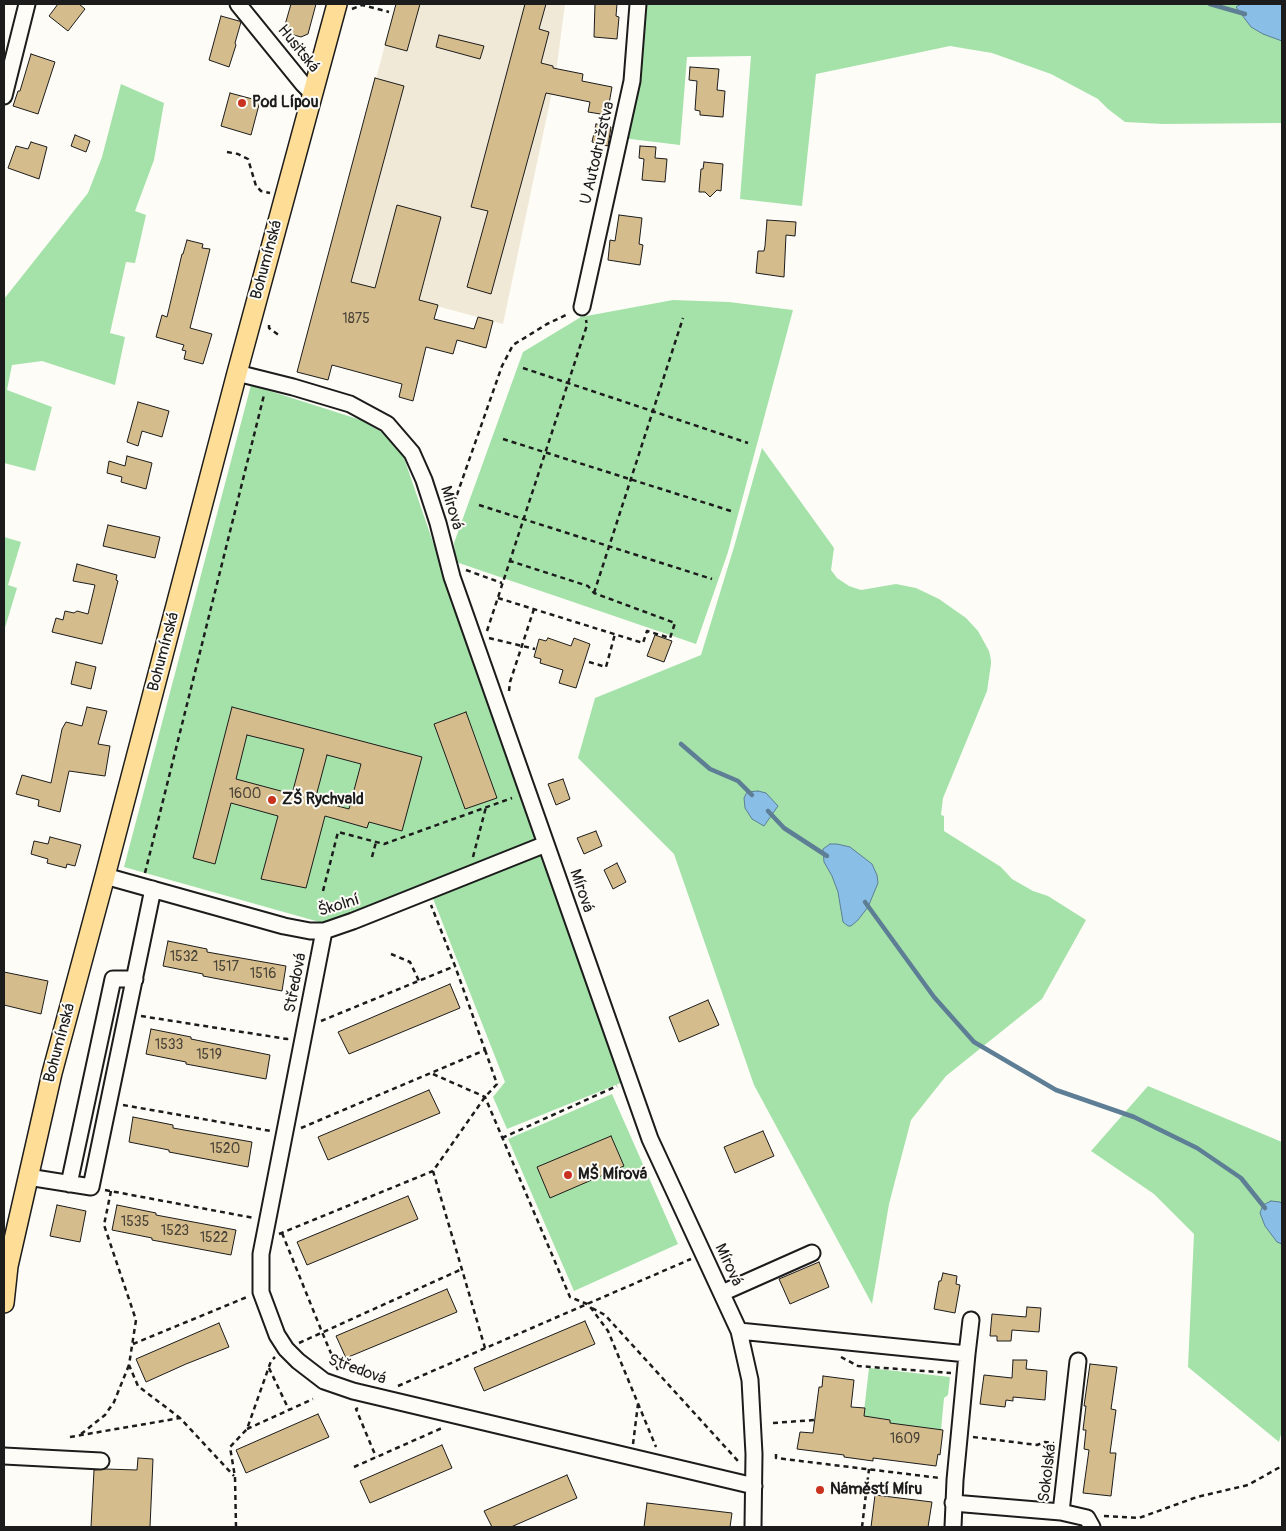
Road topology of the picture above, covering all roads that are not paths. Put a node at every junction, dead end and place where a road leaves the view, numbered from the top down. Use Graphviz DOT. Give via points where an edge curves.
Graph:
graph roads {
  1 [pos="27,4"];
  2 [pos="238,4"];
  3 [pos="638,4"];
  4 [pos="343,7"];
  5 [pos="312,93"];
  6 [pos="4,96"];
  7 [pos="582,307"];
  8 [pos="237,373"];
  9 [pos="546,844"];
  10 [pos="105,876"];
  11 [pos="147,888"];
  12 [pos="324,931"];
  13 [pos="134,979"];
  14 [pos="28,1177"];
  15 [pos="69,1184"];
  16 [pos="812,1252"];
  17 [pos="722,1293"];
  18 [pos="4,1303"];
  19 [pos="971,1320"];
  20 [pos="740,1330"];
  21 [pos="966,1354"];
  22 [pos="1078,1361"];
  23 [pos="4,1456"];
  24 [pos="101,1461"];
  25 [pos="754,1486"];
  26 [pos="953,1503"];
  27 [pos="1061,1512"];
  28 [pos="1090,1523"];
  29 [pos="753,1527"];
  30 [pos="953,1527"];
  1 -- 6 [label="street"];
  2 -- 5 [label="street, Husitská"];
  3 -- 7 [label="street, U Autodružstva" via="632,81"];
  4 -- 5 [label="main road, Bohumínská"];
  5 -- 8 [label="main road, Bohumínská"];
  8 -- 9 [label="street, Mírová" via="350,404 387,424 412,453 424,480 452,577"];
  8 -- 10 [label="main road, Bohumínská"];
  9 -- 12 [label="street, Školní"];
  9 -- 17 [label="street, Mírová" via="650,1139"];
  10 -- 11 [label="street, Školní"];
  10 -- 14 [label="main road, Bohumínská" via="52,1073"];
  11 -- 12 [label="street, Školní" via="284,926"];
  11 -- 13 [label="street"];
  12 -- 25 [label="street, Středová" via="261,1254 261,1292 277,1335 286,1349 324,1381 353,1391"];
  13 -- 15 [label="street" via="114,979"];
  13 -- 15 [label="street" via="91,1187"];
  14 -- 15 [label="street"];
  14 -- 18 [label="main road, Bohumínská" via="8,1266"];
  16 -- 17 [label="street"];
  17 -- 20 [label="street, Mírová"];
  19 -- 21 [label="street"];
  20 -- 21 [label="street"];
  20 -- 25 [label="street, Mírová" via="750,1380"];
  21 -- 26 [label="street"];
  22 -- 27 [label="street, Sokolská"];
  23 -- 24 [label="street"];
  25 -- 29 [label="street, Mírová"];
  26 -- 27 [label="street, Sokolská"];
  26 -- 30 [label="street"];
  27 -- 28 [label="street"];
}
